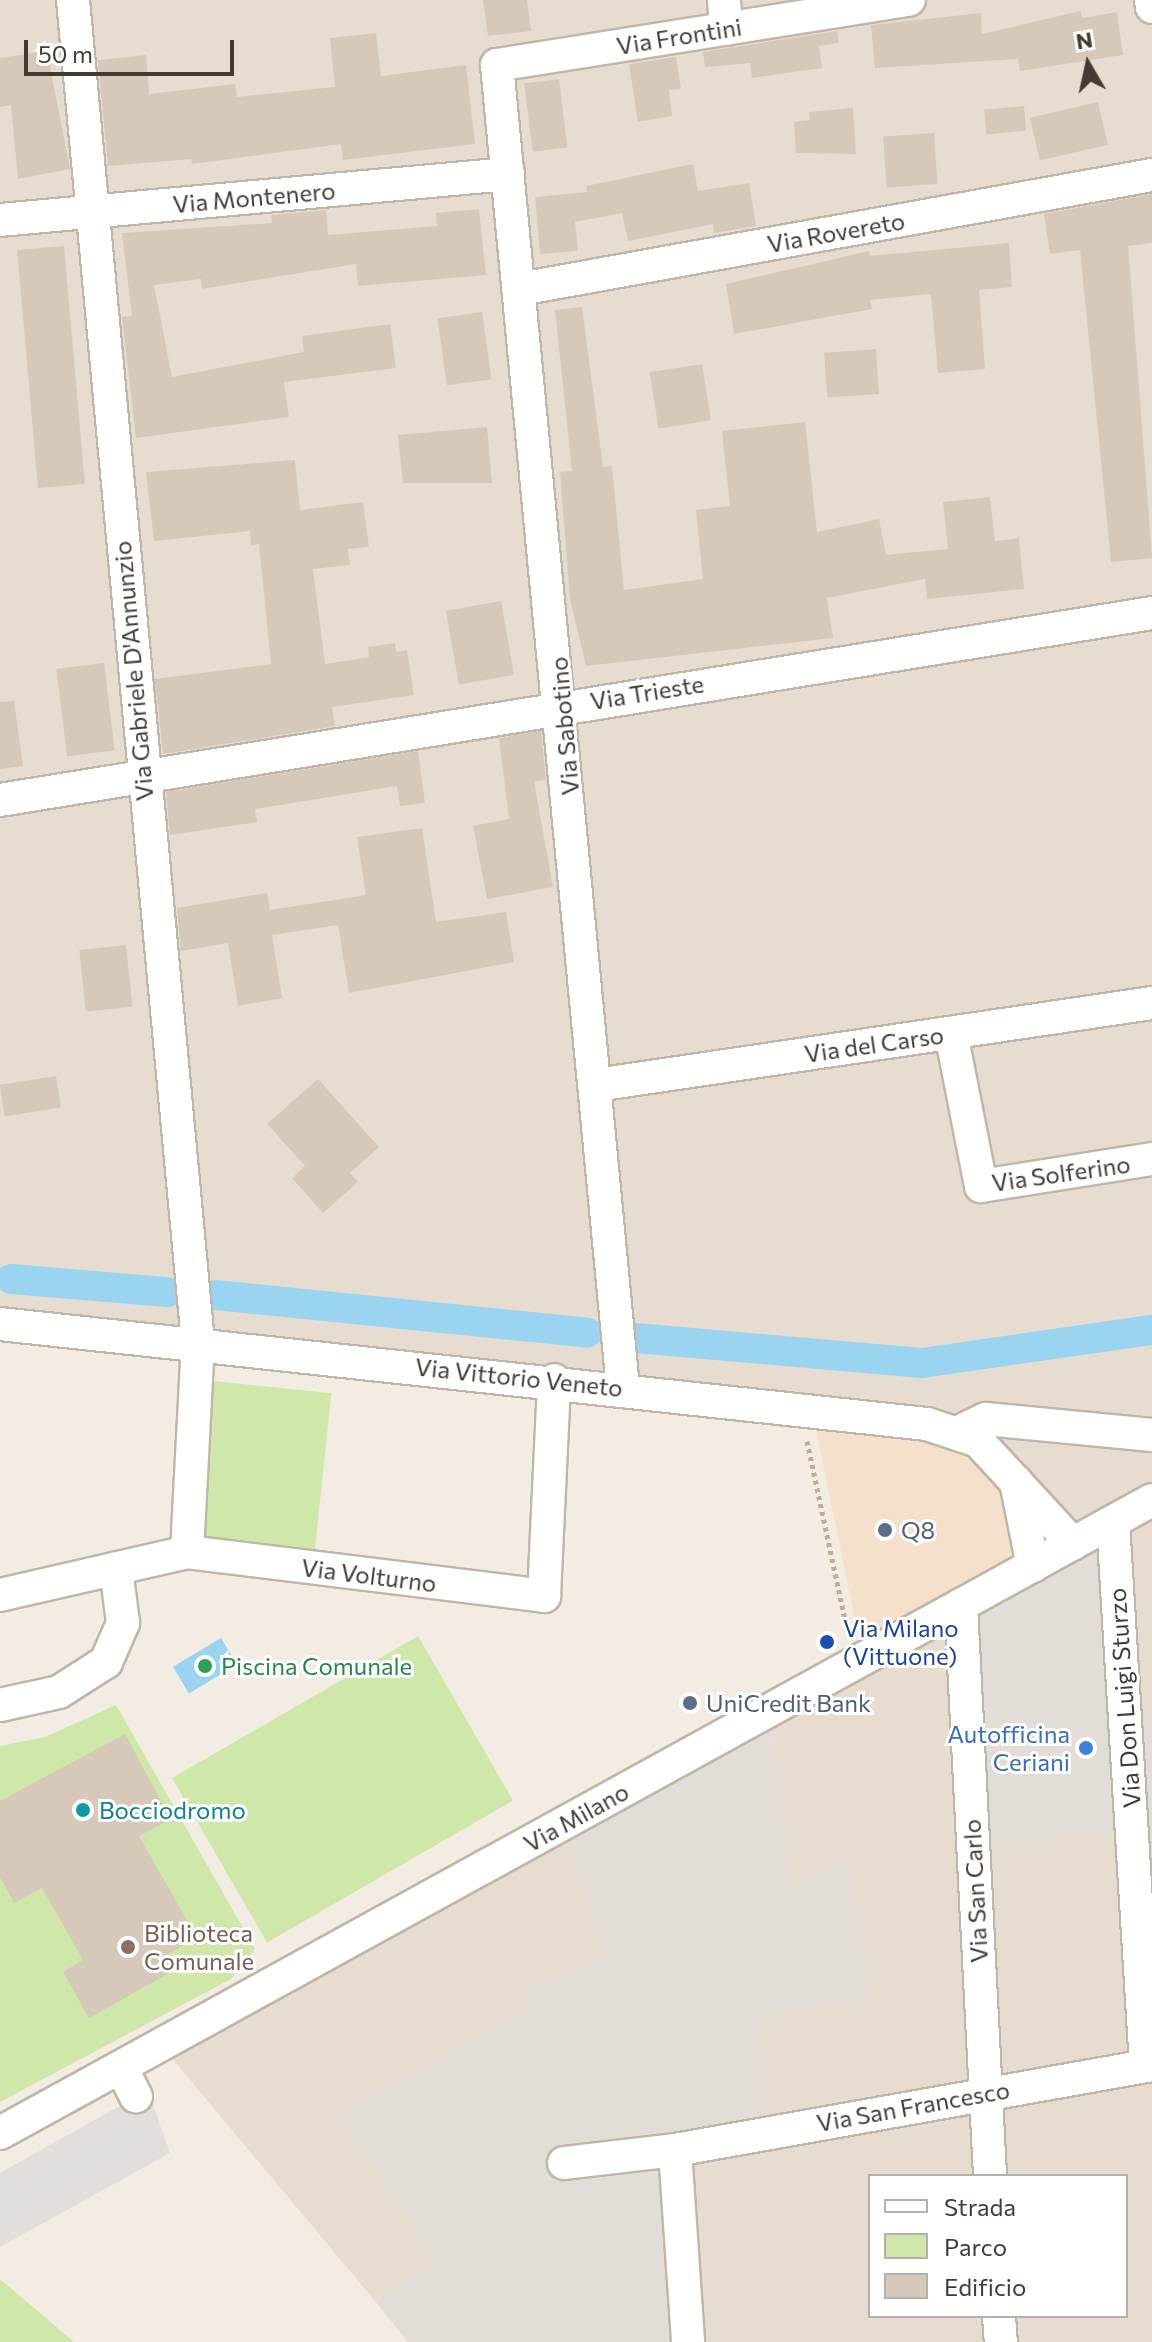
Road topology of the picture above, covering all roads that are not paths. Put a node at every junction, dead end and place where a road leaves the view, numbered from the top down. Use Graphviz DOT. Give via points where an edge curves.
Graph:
graph roads {
  1 [pos="73,0"];
  2 [pos="909,0"];
  3 [pos="1151,0"];
  4 [pos="1152,7"];
  5 [pos="725,14"];
  6 [pos="497,65"];
  7 [pos="508,174"];
  8 [pos="1152,175"];
  9 [pos="93,211"];
  10 [pos="0,220"];
  11 [pos="520,289"];
  12 [pos="1152,613"];
  13 [pos="563,705"];
  14 [pos="141,774"];
  15 [pos="0,800"];
  16 [pos="1152,1003"];
  17 [pos="951,1033"];
  18 [pos="596,1085"];
  19 [pos="1152,1159"];
  20 [pos="0,1324"];
  21 [pos="198,1342"];
  22 [pos="554,1380"];
  23 [pos="623,1388"];
  24 [pos="959,1432"];
  25 [pos="1152,1435"];
  26 [pos="1016,1482"];
  27 [pos="1152,1500"];
  28 [pos="1113,1522"];
  29 [pos="1073,1544"];
  30 [pos="187,1552"];
  31 [pos="1033,1566"];
  32 [pos="116,1568"];
  33 [pos="0,1595"];
  34 [pos="961,1605"];
  35 [pos="0,1705"];
  36 [pos="1149,2066"];
  37 [pos="121,2067"];
  38 [pos="985,2093"];
  39 [pos="136,2096"];
  40 [pos="0,2133"];
  41 [pos="675,2150"];
  42 [pos="564,2163"];
  43 [pos="990,2174"];
  44 [pos="999,2318"];
  45 [pos="688,2342"];
  46 [pos="1001,2342"];
  1 -- 9 [label="street, Via Gabriele D'Annunzio"];
  2 -- 5 [label="street, Via Frontini"];
  3 -- 4 [label="street"];
  5 -- 6 [label="street, Via Frontini"];
  6 -- 7 [label="street, Via Sabotino"];
  7 -- 9 [label="street, Via Montenero"];
  7 -- 11 [label="street, Via Sabotino"];
  8 -- 11 [label="street, Via Rovereto"];
  9 -- 10 [label="street, Via Montenero"];
  9 -- 14 [label="street, Via Gabriele D'Annunzio"];
  11 -- 13 [label="street, Via Sabotino"];
  12 -- 13 [label="street, Via Trieste"];
  13 -- 14 [label="street, Via Trieste"];
  13 -- 18 [label="street, Via Sabotino"];
  14 -- 15 [label="street, Via Trieste"];
  14 -- 21 [label="street, Via Gabriele D'Annunzio"];
  16 -- 17 [label="street, Via del Carso"];
  17 -- 18 [label="street, Via del Carso"];
  17 -- 19 [label="street, Via Solferino" via="981,1186"];
  18 -- 23 [label="street, Via Sabotino"];
  20 -- 21 [label="street, Via Vittorio Veneto"];
  21 -- 22 [label="street, Via Vittorio Veneto"];
  21 -- 30 [label="street"];
  22 -- 23 [label="street, Via Vittorio Veneto"];
  22 -- 30 [label="street, Via Volturno" via="544,1596"];
  23 -- 24 [label="street, Via Vittorio Veneto"];
  24 -- 25 [label="street" via="986,1419"];
  24 -- 26 [label="street, Via Vittorio Veneto" via="997,1457"];
  26 -- 29 [label="street, Via Vittorio Veneto"];
  26 -- 31 [label="street, Via Vittorio Veneto"];
  27 -- 28 [label="street, Via Milano"];
  28 -- 29 [label="street, Via Milano"];
  28 -- 36 [label="street, Via Don Luigi Sturzo"];
  29 -- 31 [label="street, Via Milano"];
  30 -- 32 [label="street"];
  31 -- 34 [label="street, Via Milano"];
  32 -- 33 [label="street"];
  32 -- 35 [label="street" via="123,1623 106,1662 59,1692"];
  34 -- 37 [label="street, Via Milano"];
  34 -- 38 [label="street, Via San Carlo"];
  36 -- 38 [label="street, Via San Francesco"];
  37 -- 39 [label="street"];
  37 -- 40 [label="street, Via Milano"];
  38 -- 41 [label="street, Via San Francesco"];
  38 -- 43 [label="street, Via San Carlo"];
  41 -- 42 [label="street, Via San Francesco"];
  41 -- 45 [label="street"];
  44 -- 46 [label="street"];
}
